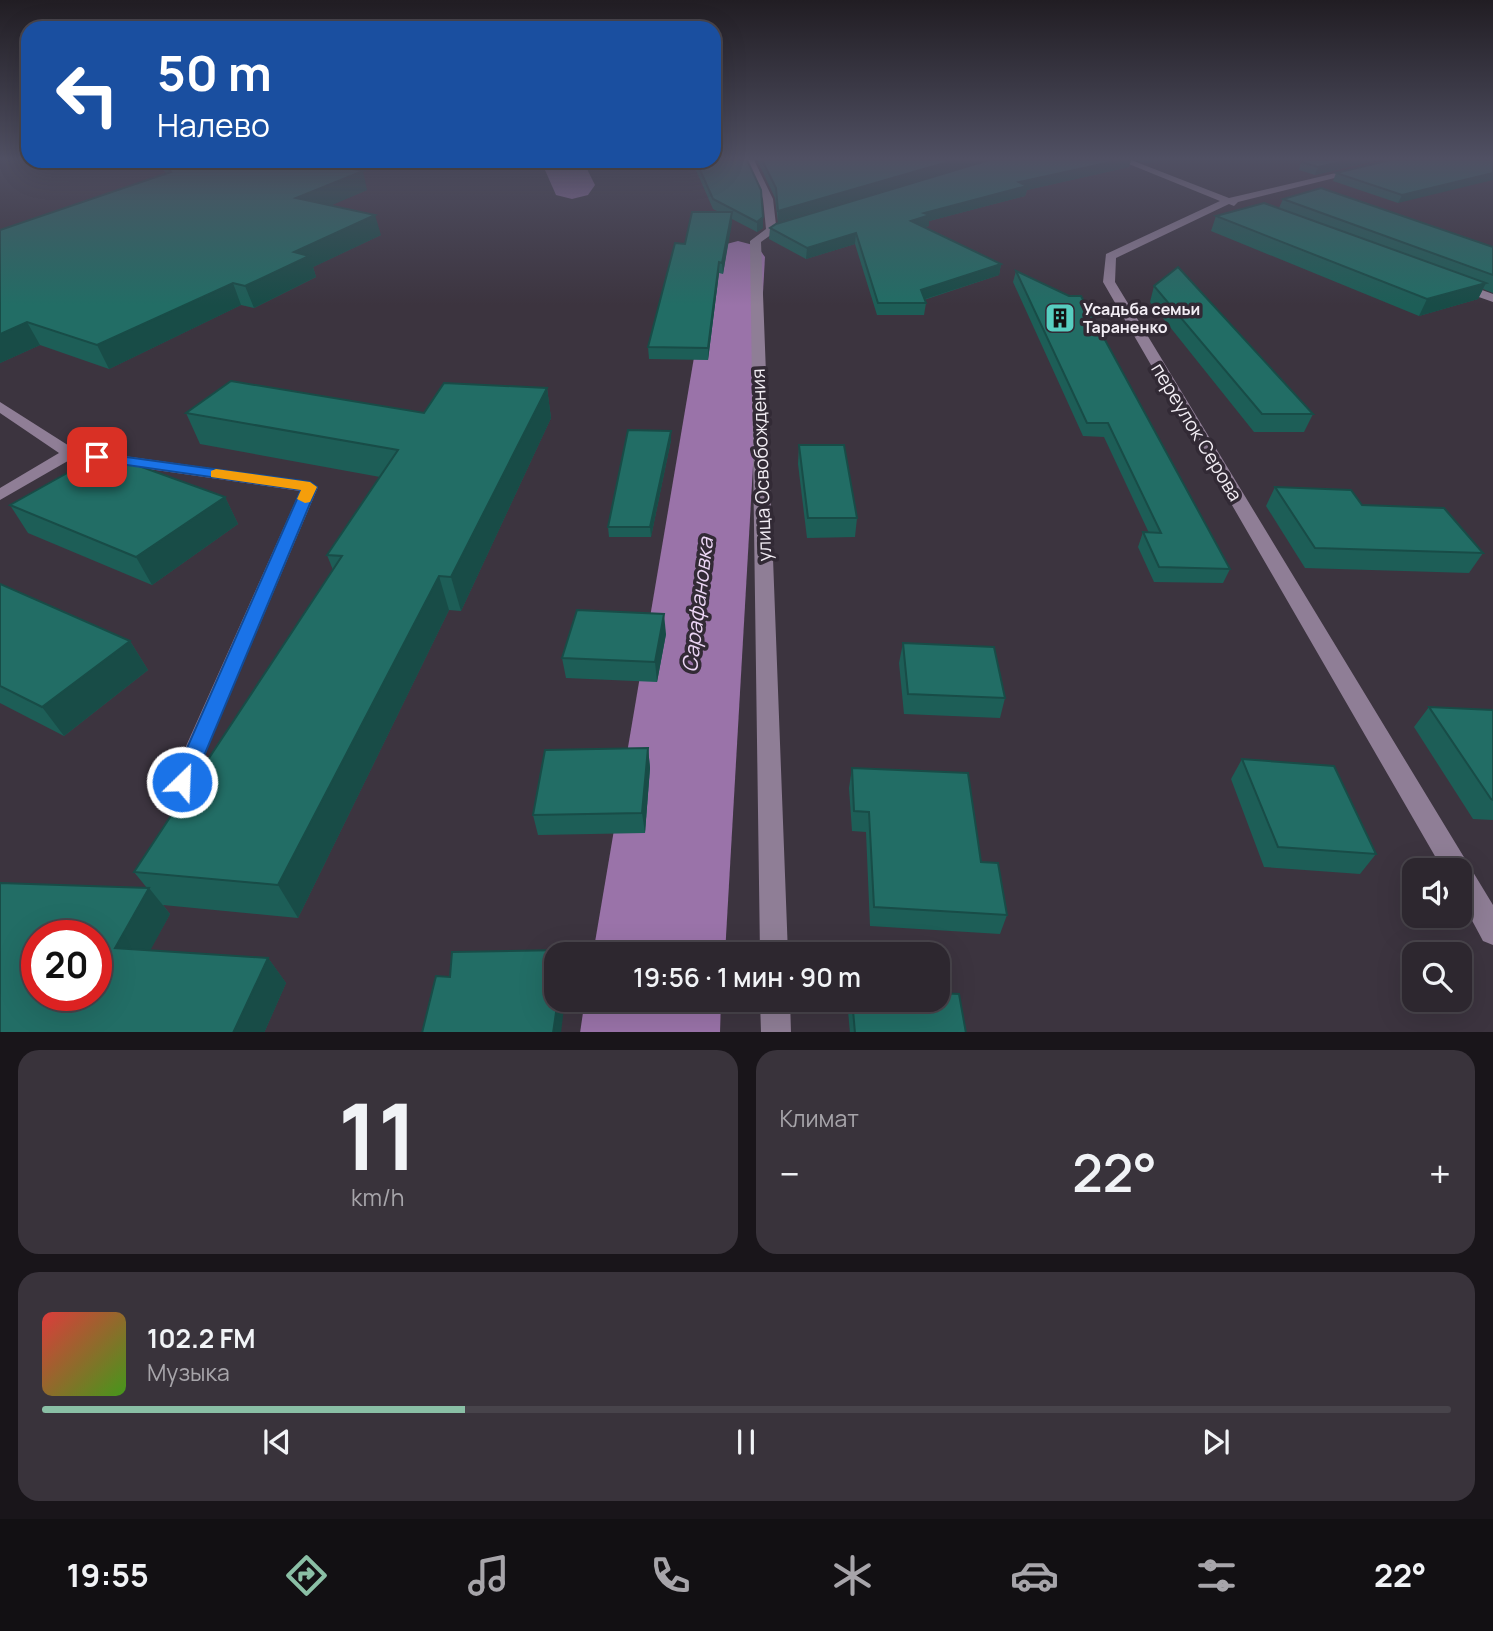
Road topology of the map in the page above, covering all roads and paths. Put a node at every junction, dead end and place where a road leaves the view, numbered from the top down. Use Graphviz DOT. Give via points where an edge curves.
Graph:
graph roads {
  1 [pos="769,208"];
  2 [pos="1213,208"];
  3 [pos="1249,208"];
  4 [pos="1254,210"];
  5 [pos="810,219"];
  6 [pos="771,230"];
  7 [pos="1443,280"];
  8 [pos="1493,299"];
  9 [pos="0,406"];
  10 [pos="70,453"];
  11 [pos="0,495"];
  12 [pos="182,782"];
  13 [pos="1450,858"];
  14 [pos="1472,895"];
  15 [pos="1493,931"];
  16 [pos="774,942"];
  17 [pos="775,1012"];
  18 [pos="776,1032"];
  1 -- 6 [label="street"];
  2 -- 13 [label="street, переулок Серова" via="1110,256 1109,282"];
  3 -- 4 [label="street"];
  5 -- 6 [label="street"];
  6 -- 16 [label="street, улица Освобождения" via="755,241"];
  7 -- 8 [label="street"];
  9 -- 10 [label="street"];
  10 -- 11 [label="street"];
  10 -- 12 [label="street" via="310,487"];
  14 -- 15 [label="street"];
  17 -- 18 [label="street"];
}
